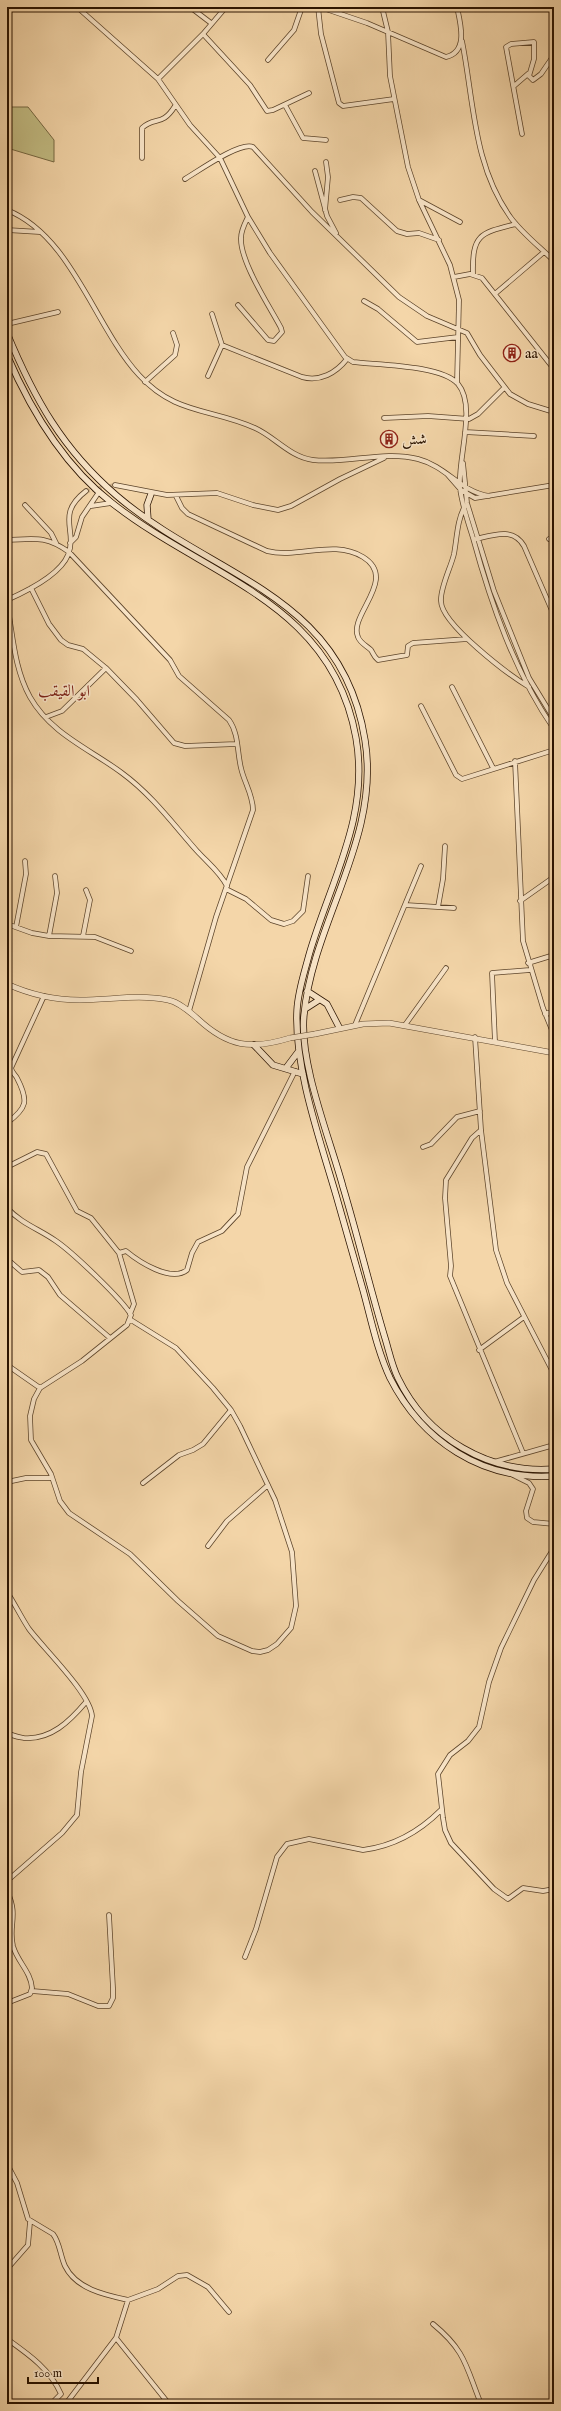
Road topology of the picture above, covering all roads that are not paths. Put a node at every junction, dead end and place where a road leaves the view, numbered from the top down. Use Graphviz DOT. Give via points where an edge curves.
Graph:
graph roads {
  1 [pos="16,7"];
  2 [pos="77,7"];
  3 [pos="190,7"];
  4 [pos="226,7"];
  5 [pos="302,7"];
  6 [pos="319,7"];
  7 [pos="382,7"];
  8 [pos="457,7"];
  9 [pos="548,7"];
  10 [pos="7,12"];
  11 [pos="554,12"];
  12 [pos="211,23"];
  13 [pos="388,32"];
  14 [pos="203,34"];
  15 [pos="462,41"];
  16 [pos="554,55"];
  17 [pos="268,60"];
  18 [pos="529,74"];
  19 [pos="158,79"];
  20 [pos="514,86"];
  21 [pos="309,93"];
  22 [pos="394,99"];
  23 [pos="285,105"];
  24 [pos="175,106"];
  25 [pos="522,134"];
  26 [pos="326,140"];
  27 [pos="142,158"];
  28 [pos="220,158"];
  29 [pos="326,162"];
  30 [pos="315,171"];
  31 [pos="184,179"];
  32 [pos="340,200"];
  33 [pos="419,200"];
  34 [pos="7,210"];
  35 [pos="325,210"];
  36 [pos="248,217"];
  37 [pos="460,222"];
  38 [pos="516,224"];
  39 [pos="7,230"];
  40 [pos="40,232"];
  41 [pos="339,237"];
  42 [pos="439,240"];
  43 [pos="544,252"];
  44 [pos="554,261"];
  45 [pos="473,274"];
  46 [pos="454,277"];
  47 [pos="496,293"];
  48 [pos="364,301"];
  49 [pos="238,305"];
  50 [pos="58,312"];
  51 [pos="212,314"];
  52 [pos="7,324"];
  53 [pos="458,329"];
  54 [pos="7,333"];
  55 [pos="173,333"];
  56 [pos="458,337"];
  57 [pos="222,345"];
  58 [pos="7,355"];
  59 [pos="347,359"];
  60 [pos="554,369"];
  61 [pos="208,376"];
  62 [pos="145,382"];
  63 [pos="457,382"];
  64 [pos="504,388"];
  65 [pos="554,412"];
  66 [pos="384,418"];
  67 [pos="465,420"];
  68 [pos="552,423"];
  69 [pos="465,432"];
  70 [pos="534,436"];
  71 [pos="554,436"];
  72 [pos="386,457"];
  73 [pos="462,459"];
  74 [pos="445,472"];
  75 [pos="460,483"];
  76 [pos="115,485"];
  77 [pos="554,485"];
  78 [pos="463,488"];
  79 [pos="86,492"];
  80 [pos="99,492"];
  81 [pos="465,493"];
  82 [pos="151,494"];
  83 [pos="176,496"];
  84 [pos="490,496"];
  85 [pos="111,503"];
  86 [pos="25,505"];
  87 [pos="147,505"];
  88 [pos="466,505"];
  89 [pos="91,506"];
  90 [pos="134,510"];
  91 [pos="148,519"];
  92 [pos="554,536"];
  93 [pos="475,539"];
  94 [pos="549,539"];
  95 [pos="7,540"];
  96 [pos="56,543"];
  97 [pos="70,543"];
  98 [pos="69,552"];
  99 [pos="31,588"];
  100 [pos="7,600"];
  101 [pos="7,604"];
  102 [pos="554,613"];
  103 [pos="467,639"];
  104 [pos="106,668"];
  105 [pos="452,687"];
  106 [pos="529,687"];
  107 [pos="421,706"];
  108 [pos="549,711"];
  109 [pos="543,714"];
  110 [pos="46,717"];
  111 [pos="554,719"];
  112 [pos="554,730"];
  113 [pos="236,744"];
  114 [pos="554,750"];
  115 [pos="515,761"];
  116 [pos="493,768"];
  117 [pos="445,846"];
  118 [pos="25,861"];
  119 [pos="421,866"];
  120 [pos="55,876"];
  121 [pos="308,876"];
  122 [pos="554,877"];
  123 [pos="226,887"];
  124 [pos="86,890"];
  125 [pos="520,901"];
  126 [pos="405,904"];
  127 [pos="438,907"];
  128 [pos="454,908"];
  129 [pos="7,924"];
  130 [pos="16,927"];
  131 [pos="49,936"];
  132 [pos="84,936"];
  133 [pos="131,951"];
  134 [pos="554,955"];
  135 [pos="528,962"];
  136 [pos="446,968"];
  137 [pos="530,970"];
  138 [pos="7,984"];
  139 [pos="307,991"];
  140 [pos="44,996"];
  141 [pos="319,1000"];
  142 [pos="305,1009"];
  143 [pos="189,1011"];
  144 [pos="554,1011"];
  145 [pos="546,1014"];
  146 [pos="355,1025"];
  147 [pos="405,1025"];
  148 [pos="339,1027"];
  149 [pos="554,1035"];
  150 [pos="475,1037"];
  151 [pos="495,1042"];
  152 [pos="254,1045"];
  153 [pos="298,1052"];
  154 [pos="554,1053"];
  155 [pos="286,1068"];
  156 [pos="295,1071"];
  157 [pos="303,1074"];
  158 [pos="480,1111"];
  159 [pos="7,1123"];
  160 [pos="481,1130"];
  161 [pos="423,1147"];
  162 [pos="7,1167"];
  163 [pos="7,1208"];
  164 [pos="118,1253"];
  165 [pos="7,1259"];
  166 [pos="130,1314"];
  167 [pos="524,1317"];
  168 [pos="130,1320"];
  169 [pos="110,1338"];
  170 [pos="479,1350"];
  171 [pos="7,1365"];
  172 [pos="554,1374"];
  173 [pos="40,1388"];
  174 [pos="231,1410"];
  175 [pos="554,1445"];
  176 [pos="523,1453"];
  177 [pos="493,1462"];
  178 [pos="554,1469"];
  179 [pos="513,1475"];
  180 [pos="554,1476"];
  181 [pos="52,1478"];
  182 [pos="7,1482"];
  183 [pos="143,1483"];
  184 [pos="268,1485"];
  185 [pos="554,1524"];
  186 [pos="208,1546"];
  187 [pos="554,1548"];
  188 [pos="7,1592"];
  189 [pos="7,1692"];
  190 [pos="86,1702"];
  191 [pos="7,1714"];
  192 [pos="7,1732"];
  193 [pos="442,1810"];
  194 [pos="7,1881"];
  195 [pos="554,1889"];
  196 [pos="7,1891"];
  197 [pos="109,1915"];
  198 [pos="245,1957"];
  199 [pos="32,1991"];
  200 [pos="7,2004"];
  201 [pos="7,2164"];
  202 [pos="30,2222"];
  203 [pos="7,2269"];
  204 [pos="128,2300"];
  205 [pos="229,2312"];
  206 [pos="433,2324"];
  207 [pos="116,2338"];
  208 [pos="7,2339"];
  209 [pos="51,2404"];
  210 [pos="68,2404"];
  211 [pos="169,2404"];
  212 [pos="481,2404"];
  1 -- 10 [label="street"];
  2 -- 19 [label="street"];
  3 -- 12 [label="street"];
  4 -- 12 [label="street"];
  5 -- 17 [label="street" via="294,30"];
  6 -- 13 [label="street"];
  6 -- 22 [label="street" via="321,34 340,103 343,106 354,106"];
  7 -- 13 [label="street"];
  8 -- 15 [label="street"];
  9 -- 11 [label="street"];
  12 -- 14 [label="street"];
  13 -- 15 [label="street" via="446,57 455,53"];
  13 -- 22 [label="street" via="389,67"];
  14 -- 19 [label="street"];
  14 -- 23 [label="street" via="250,85 267,111"];
  15 -- 38 [label="street" via="472,112 484,166 493,188"];
  16 -- 18 [label="street" via="538,77 531,80"];
  18 -- 20 [label="street"];
  18 -- 20 [label="street" via="534,59 534,42 508,45"];
  19 -- 24 [label="street"];
  20 -- 25 [label="street"];
  21 -- 23 [label="street"];
  22 -- 33 [label="street" via="408,167"];
  23 -- 26 [label="street" via="303,138"];
  24 -- 27 [label="street" via="164,120 147,124 142,128"];
  24 -- 28 [label="street"];
  28 -- 31 [label="street"];
  28 -- 36 [label="street"];
  28 -- 41 [label="street" via="244,147 253,147 312,212"];
  29 -- 35 [label="street" via="328,177"];
  30 -- 35 [label="street"];
  32 -- 42 [label="street" via="359,198 400,232 419,233"];
  33 -- 37 [label="street"];
  33 -- 42 [label="street"];
  34 -- 40 [label="street" via="17,214"];
  35 -- 41 [label="street"];
  36 -- 49 [label="street" via="241,236 242,247 265,301 282,328 280,337 274,341 268,340"];
  36 -- 59 [label="street" via="284,274"];
  38 -- 43 [label="street"];
  38 -- 45 [label="street" via="486,232 479,237 473,250"];
  39 -- 40 [label="street"];
  40 -- 62 [label="street" via="63,256 109,333"];
  41 -- 53 [label="street" via="406,303 427,316"];
  42 -- 46 [label="street"];
  43 -- 44 [label="street"];
  43 -- 47 [label="street"];
  45 -- 46 [label="street"];
  45 -- 47 [label="street" via="482,278"];
  46 -- 53 [label="street" via="459,306"];
  47 -- 60 [label="street"];
  48 -- 56 [label="street" via="378,309 417,342"];
  50 -- 52 [label="street"];
  51 -- 57 [label="street"];
  53 -- 56 [label="street"];
  53 -- 64 [label="street" via="470,336"];
  54 -- 90 [label="main road" via="30,387 62,437 83,463"];
  55 -- 62 [label="street" via="178,348 175,355"];
  56 -- 63 [label="street"];
  57 -- 59 [label="street" via="310,379 334,372"];
  57 -- 61 [label="street"];
  58 -- 80 [label="main road" via="27,399 42,424 63,454"];
  59 -- 63 [label="street" via="433,372"];
  62 -- 72 [label="street" via="175,404 250,426 305,458 320,460"];
  63 -- 67 [label="street" via="464,397"];
  64 -- 65 [label="street" via="528,404"];
  64 -- 67 [label="street" via="478,414"];
  66 -- 67 [label="street" via="428,416"];
  67 -- 69 [label="street"];
  68 -- 71 [label="street"];
  69 -- 70 [label="street"];
  69 -- 73 [label="street"];
  72 -- 74 [label="street" via="420,459"];
  72 -- 83 [label="street" via="283,509 269,509 217,493"];
  73 -- 75 [label="street"];
  73 -- 78 [label="street"];
  74 -- 75 [label="street"];
  74 -- 78 [label="street"];
  75 -- 78 [label="street"];
  76 -- 82 [label="street"];
  77 -- 84 [label="street"];
  78 -- 81 [label="street"];
  78 -- 84 [label="street" via="476,494"];
  78 -- 88 [label="street"];
  79 -- 97 [label="street" via="71,509 68,524"];
  80 -- 85 [label="main road"];
  80 -- 89 [label="street"];
  81 -- 84 [label="street" via="475,498"];
  81 -- 88 [label="street"];
  82 -- 83 [label="street"];
  82 -- 87 [label="main road"];
  83 -- 103 [label="street" via="188,514 267,551 280,553 328,548 351,552 367,559 374,569 376,581 373,594 359,622 357,634 359,640 378,660 407,655 408,646 413,643"];
  85 -- 89 [label="street"];
  85 -- 153 [label="main road" via="181,550 252,591 300,627 324,657 350,712 358,751 358,802 352,835 317,929 300,987 297,1012"];
  86 -- 96 [label="street" via="51,533"];
  87 -- 90 [label="main road"];
  87 -- 91 [label="main road"];
  88 -- 93 [label="street"];
  88 -- 103 [label="street" via="441,600 451,621"];
  89 -- 97 [label="street" via="82,516 76,537"];
  90 -- 91 [label="main road"];
  91 -- 139 [label="main road" via="249,580 298,615 332,654 356,704 364,730 368,761 362,822"];
  92 -- 94 [label="street"];
  93 -- 102 [label="street" via="504,533 514,535 522,542"];
  93 -- 106 [label="street" via="492,599"];
  93 -- 108 [label="street" via="523,664"];
  95 -- 96 [label="street" via="38,538"];
  96 -- 98 [label="street"];
  97 -- 98 [label="street"];
  98 -- 99 [label="street" via="55,570"];
  98 -- 113 [label="street" via="170,660 180,676 229,720 235,732"];
  99 -- 100 [label="street"];
  99 -- 104 [label="street" via="61,640 83,649"];
  101 -- 110 [label="street" via="20,676 31,699"];
  103 -- 106 [label="street"];
  104 -- 110 [label="street" via="62,711"];
  104 -- 113 [label="street" via="174,743 185,746"];
  105 -- 116 [label="street"];
  106 -- 109 [label="street"];
  107 -- 116 [label="street" via="460,778 467,778"];
  108 -- 109 [label="street"];
  108 -- 111 [label="street"];
  109 -- 112 [label="street"];
  110 -- 123 [label="street" via="63,735 121,772 150,797 218,871"];
  113 -- 123 [label="street" via="240,767 253,808"];
  114 -- 115 [label="street"];
  115 -- 116 [label="street"];
  115 -- 125 [label="street"];
  117 -- 127 [label="street"];
  118 -- 130 [label="street" via="26,874"];
  119 -- 126 [label="street"];
  120 -- 131 [label="street" via="56,893"];
  121 -- 123 [label="street" via="303,911 293,921 284,924 271,920 246,899"];
  122 -- 125 [label="street"];
  123 -- 143 [label="street"];
  124 -- 132 [label="street" via="90,900"];
  125 -- 135 [label="street" via="523,941"];
  126 -- 127 [label="street"];
  126 -- 146 [label="street"];
  127 -- 128 [label="street"];
  129 -- 130 [label="street"];
  130 -- 131 [label="street"];
  131 -- 132 [label="street"];
  132 -- 133 [label="street" via="106,940"];
  134 -- 135 [label="street"];
  135 -- 137 [label="street"];
  136 -- 147 [label="street"];
  137 -- 145 [label="street"];
  137 -- 151 [label="street" via="492,973"];
  138 -- 140 [label="street"];
  139 -- 141 [label="main road"];
  139 -- 142 [label="main road"];
  140 -- 143 [label="street" via="80,1000 137,996 169,1000"];
  140 -- 159 [label="street" via="11,1068 25,1097 25,1105 19,1114"];
  141 -- 142 [label="main road"];
  141 -- 148 [label="main road" via="331,1009"];
  142 -- 177 [label="main road" via="304,1045 310,1072 380,1324 398,1379 427,1418 445,1437 469,1453"];
  143 -- 152 [label="street" via="206,1027 226,1040"];
  144 -- 145 [label="street"];
  145 -- 149 [label="street"];
  146 -- 147 [label="street"];
  146 -- 148 [label="street"];
  147 -- 150 [label="street"];
  148 -- 152 [label="street, bridge"];
  150 -- 151 [label="street"];
  150 -- 158 [label="street"];
  151 -- 154 [label="street"];
  152 -- 155 [label="main road" via="268,1062"];
  153 -- 155 [label="main road"];
  153 -- 157 [label="main road"];
  155 -- 156 [label="main road"];
  156 -- 157 [label="main road"];
  156 -- 164 [label="street" via="247,1167 238,1214 222,1231 198,1242 187,1270 181,1274 172,1274 142,1264 126,1251"];
  157 -- 179 [label="main road" via="352,1255 391,1379 426,1430 450,1450 490,1469"];
  158 -- 160 [label="street"];
  158 -- 161 [label="street" via="457,1118 431,1144"];
  160 -- 167 [label="street" via="496,1250 502,1270"];
  160 -- 170 [label="street" via="472,1138 448,1174 445,1198 450,1279"];
  162 -- 164 [label="street" via="32,1154 44,1152 77,1211 91,1218"];
  163 -- 166 [label="street" via="21,1222 57,1242"];
  164 -- 166 [label="street" via="134,1304"];
  165 -- 169 [label="street" via="22,1272 39,1270 48,1277 60,1295"];
  166 -- 168 [label="street"];
  167 -- 170 [label="street"];
  167 -- 172 [label="street"];
  168 -- 169 [label="street"];
  168 -- 174 [label="street" via="182,1353"];
  169 -- 173 [label="street" via="82,1361"];
  170 -- 176 [label="street"];
  171 -- 173 [label="street"];
  173 -- 181 [label="street" via="30,1416 29,1433"];
  174 -- 183 [label="street" via="203,1444 179,1454"];
  174 -- 184 [label="street"];
  175 -- 176 [label="street"];
  176 -- 177 [label="street"];
  177 -- 178 [label="main road" via="522,1469"];
  179 -- 180 [label="main road"];
  179 -- 185 [label="street" via="533,1489 526,1511 527,1518 533,1522"];
  181 -- 182 [label="street" via="26,1478"];
  181 -- 184 [label="street" via="63,1506 76,1519 130,1554 218,1636 260,1652 274,1647 288,1633 294,1621 296,1606 292,1552"];
  184 -- 186 [label="street" via="227,1521"];
  187 -- 193 [label="street" via="531,1587 499,1653 489,1682 479,1727 468,1741 450,1755 439,1772"];
  188 -- 190 [label="street" via="30,1629 73,1679"];
  189 -- 191 [label="street"];
  190 -- 192 [label="street" via="70,1720 42,1738 21,1737"];
  190 -- 194 [label="street" via="92,1716 81,1772 77,1815 62,1834"];
  193 -- 195 [label="street" via="445,1830 451,1843 504,1897 508,1899 523,1888 543,1891"];
  193 -- 198 [label="street" via="410,1836 372,1849 363,1850 309,1839 287,1844 277,1857"];
  196 -- 199 [label="street" via="14,1912 14,1948 31,1981"];
  197 -- 199 [label="street" via="112,1942 112,2003 102,2007 68,1994"];
  199 -- 200 [label="street"];
  201 -- 202 [label="street" via="17,2183"];
  202 -- 203 [label="street" via="28,2245"];
  202 -- 204 [label="street" via="54,2234 65,2266 81,2283 102,2294"];
  204 -- 205 [label="street" via="158,2289 178,2276 187,2275 208,2287"];
  204 -- 207 [label="street"];
  206 -- 212 [label="street" via="451,2339 465,2358"];
  207 -- 210 [label="street"];
  207 -- 211 [label="street"];
  208 -- 209 [label="street" via="41,2365 57,2386 61,2394"];
}
